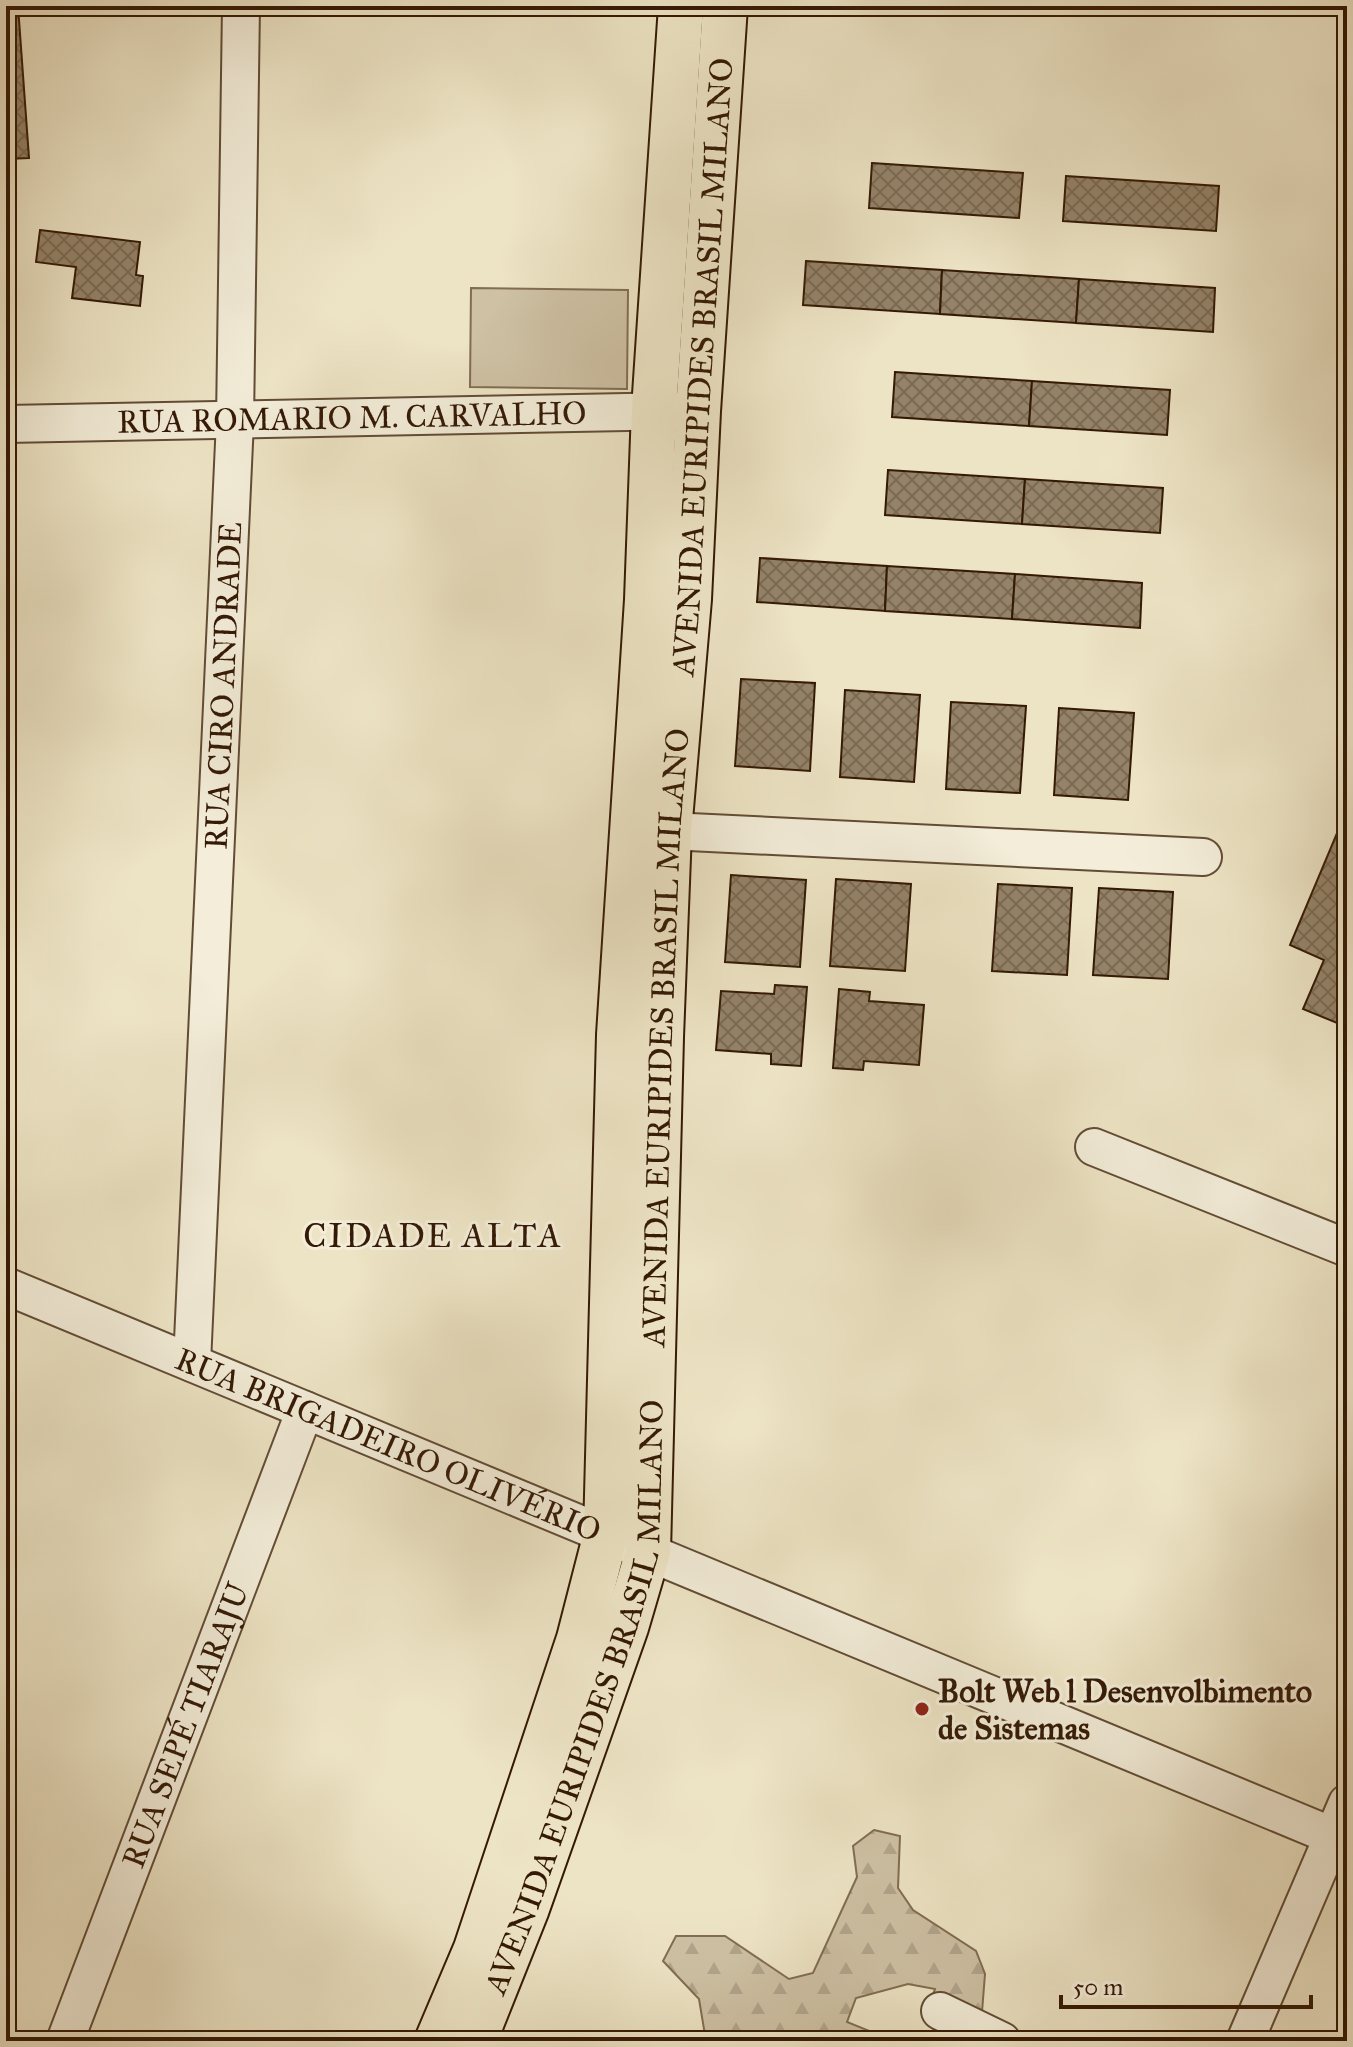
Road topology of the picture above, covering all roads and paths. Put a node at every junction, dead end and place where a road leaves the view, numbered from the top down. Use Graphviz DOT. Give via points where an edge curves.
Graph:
graph roads {
  1 [pos="241,6"];
  2 [pos="681,6"];
  3 [pos="725,6"];
  4 [pos="663,271"];
  5 [pos="707,276"];
  6 [pos="654,410"];
  7 [pos="698,411"];
  8 [pos="235,421"];
  9 [pos="6,424"];
  10 [pos="668,599"];
  11 [pos="669,831"];
  12 [pos="1203,857"];
  13 [pos="640,1036"];
  14 [pos="1094,1147"];
  15 [pos="1347,1248"];
  16 [pos="6,1286"];
  17 [pos="192,1363"];
  18 [pos="305,1410"];
  19 [pos="606,1534"];
  20 [pos="648,1552"];
  21 [pos="1347,1803"];
  22 [pos="1340,1839"];
  23 [pos="492,1956"];
  24 [pos="940,2011"];
  25 [pos="65,2041"];
  26 [pos="437,2041"];
  27 [pos="474,2041"];
  28 [pos="1002,2041"];
  29 [pos="1245,2041"];
  1 -- 8 [label="street, RUA CIRO ANDRADE"];
  2 -- 4 [label="main road, AVENIDA EURIPIDES BRASIL MILANO"];
  3 -- 5 [label="main road, AVENIDA EURIPIDES BRASIL MILANO"];
  4 -- 5 [label="main road"];
  4 -- 6 [label="main road, AVENIDA EURIPIDES BRASIL MILANO"];
  5 -- 7 [label="main road, AVENIDA EURIPIDES BRASIL MILANO"];
  6 -- 7 [label="street, RUA ROMARIO M. CARVALHO"];
  6 -- 8 [label="street, RUA ROMARIO M. CARVALHO"];
  6 -- 10 [label="main road, AVENIDA EURIPIDES BRASIL MILANO"];
  7 -- 10 [label="main road, AVENIDA EURIPIDES BRASIL MILANO"];
  8 -- 9 [label="street, RUA ROMARIO M. CARVALHO"];
  8 -- 17 [label="street, RUA CIRO ANDRADE"];
  10 -- 11 [label="main road, AVENIDA EURIPIDES BRASIL MILANO"];
  10 -- 13 [label="main road, AVENIDA EURIPIDES BRASIL MILANO"];
  11 -- 12 [label="street"];
  11 -- 13 [label="main road, AVENIDA EURIPIDES BRASIL MILANO"];
  13 -- 19 [label="main road, AVENIDA EURIPIDES BRASIL MILANO"];
  13 -- 20 [label="main road, AVENIDA EURIPIDES BRASIL MILANO"];
  14 -- 15 [label="street"];
  16 -- 17 [label="street, RUA BRIGADEIRO OLIVÉRIO"];
  17 -- 18 [label="street, RUA BRIGADEIRO OLIVÉRIO"];
  18 -- 19 [label="street, RUA BRIGADEIRO OLIVÉRIO"];
  18 -- 25 [label="street, RUA SEPÉ TIARAJU"];
  19 -- 20 [label="street, RUA BRIGADEIRO OLIVÉRIO"];
  19 -- 23 [label="main road, AVENIDA EURIPIDES BRASIL MILANO"];
  20 -- 22 [label="street, RUA BRIGADEIRO OLIVÉRIO"];
  20 -- 23 [label="main road, AVENIDA EURIPIDES BRASIL MILANO" via="626,1627"];
  21 -- 22 [label="street"];
  22 -- 29 [label="street"];
  23 -- 26 [label="main road, AVENIDA EURIPIDES BRASIL MILANO"];
  23 -- 27 [label="main road, AVENIDA EURIPIDES BRASIL MILANO"];
  24 -- 28 [label="street"];
}
